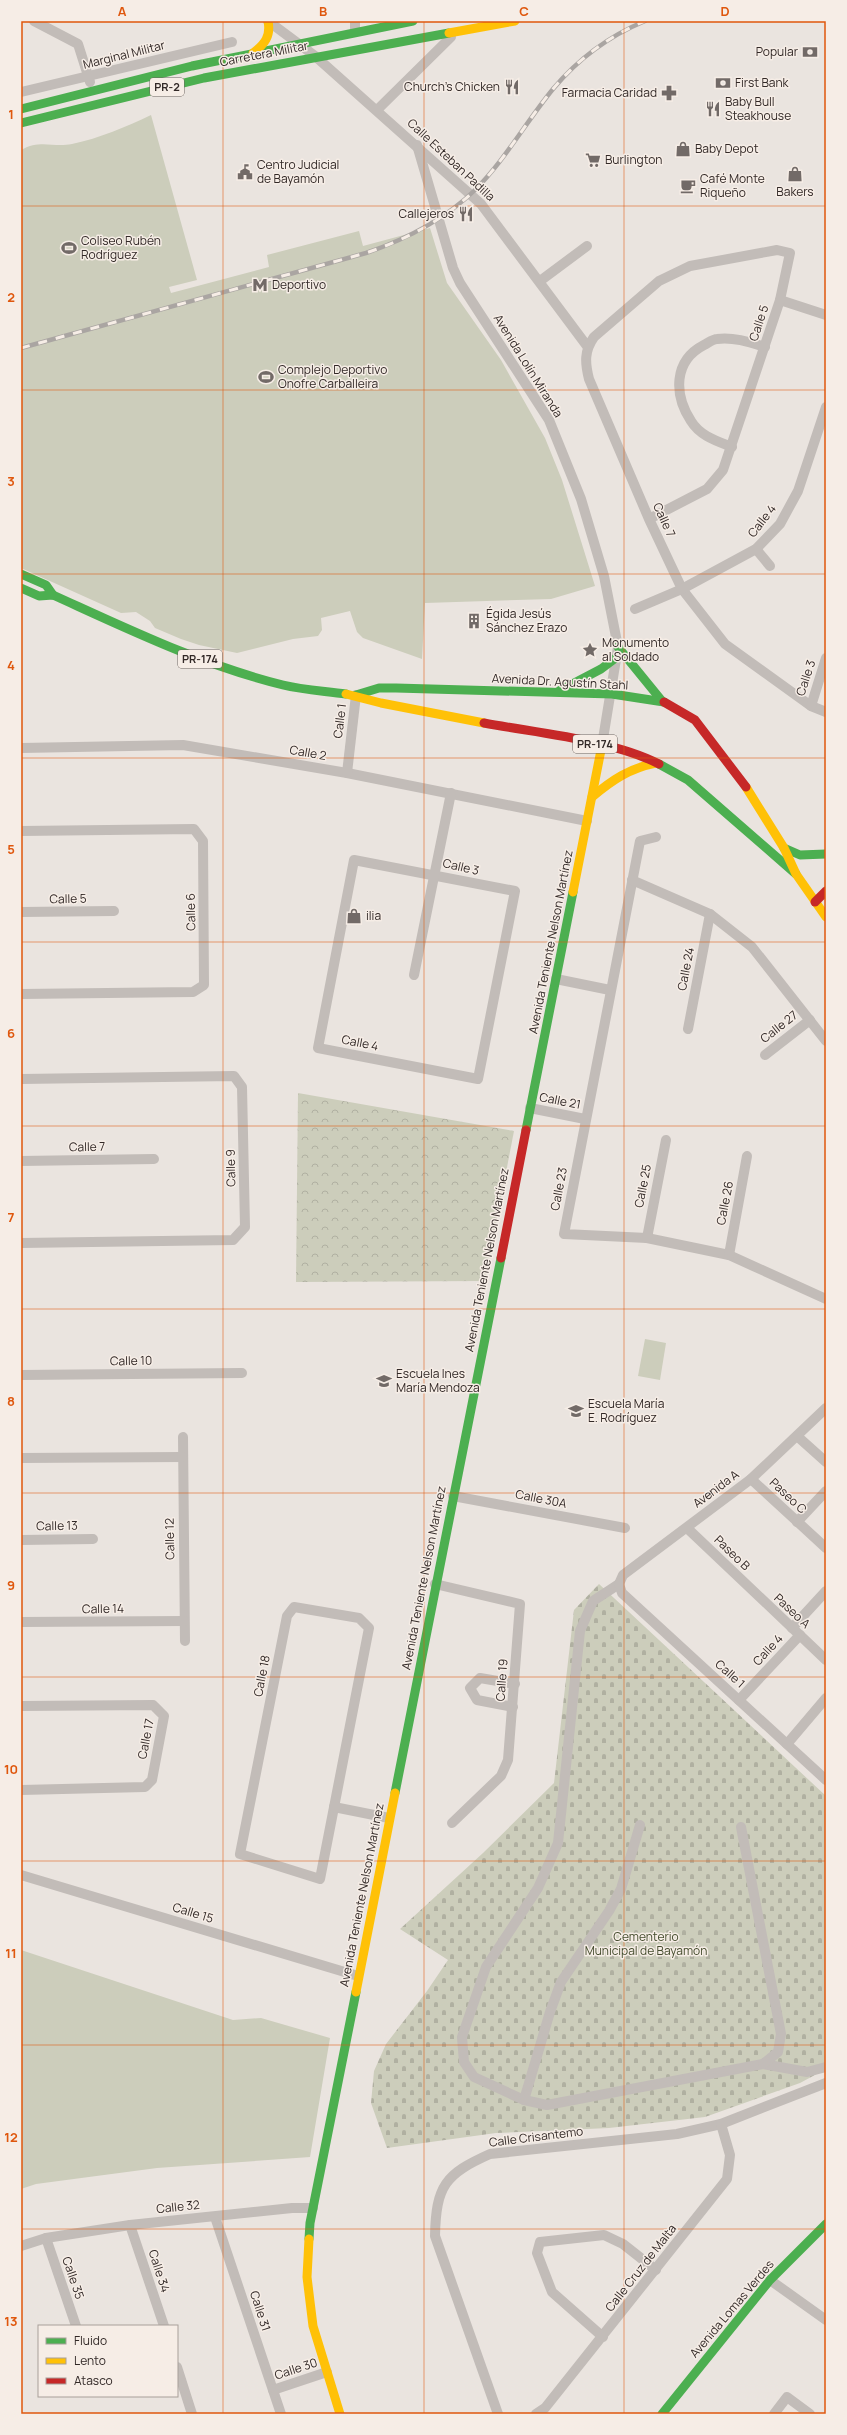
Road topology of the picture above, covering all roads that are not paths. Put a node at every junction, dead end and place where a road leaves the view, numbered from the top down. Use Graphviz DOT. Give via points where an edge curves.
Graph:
graph roads {
  1 [pos="34,21"];
  2 [pos="268,21"];
  3 [pos="355,21"];
  4 [pos="413,21"];
  5 [pos="515,21"];
  6 [pos="355,32"];
  7 [pos="451,37"];
  8 [pos="232,42"];
  9 [pos="298,43"];
  10 [pos="253,53"];
  11 [pos="315,56"];
  12 [pos="89,76"];
  13 [pos="92,91"];
  14 [pos="21,92"];
  15 [pos="95,104"];
  16 [pos="21,109"];
  17 [pos="377,110"];
  18 [pos="21,123"];
  19 [pos="417,145"];
  20 [pos="587,246"];
  21 [pos="540,282"];
  22 [pos="780,300"];
  23 [pos="826,315"];
  24 [pos="587,346"];
  25 [pos="765,347"];
  26 [pos="826,407"];
  27 [pos="732,447"];
  28 [pos="649,519"];
  29 [pos="756,549"];
  30 [pos="770,566"];
  31 [pos="21,574"];
  32 [pos="21,588"];
  33 [pos="682,589"];
  34 [pos="53,595"];
  35 [pos="635,609"];
  36 [pos="617,652"];
  37 [pos="826,658"];
  38 [pos="555,693"];
  39 [pos="612,694"];
  40 [pos="356,695"];
  41 [pos="662,701"];
  42 [pos="811,706"];
  43 [pos="826,712"];
  44 [pos="602,745"];
  45 [pos="21,748"];
  46 [pos="656,764"];
  47 [pos="346,773"];
  48 [pos="451,793"];
  49 [pos="592,797"];
  50 [pos="715,804"];
  51 [pos="754,816"];
  52 [pos="587,820"];
  53 [pos="21,831"];
  54 [pos="656,837"];
  55 [pos="784,848"];
  56 [pos="826,854"];
  57 [pos="796,874"];
  58 [pos="435,876"];
  59 [pos="632,880"];
  60 [pos="515,891"];
  61 [pos="826,891"];
  62 [pos="815,902"];
  63 [pos="114,911"];
  64 [pos="21,912"];
  65 [pos="710,914"];
  66 [pos="826,917"];
  67 [pos="414,975"];
  68 [pos="556,979"];
  69 [pos="610,990"];
  70 [pos="21,994"];
  71 [pos="810,1020"];
  72 [pos="688,1029"];
  73 [pos="826,1041"];
  74 [pos="765,1055"];
  75 [pos="21,1079"];
  76 [pos="530,1108"];
  77 [pos="586,1119"];
  78 [pos="666,1140"];
  79 [pos="747,1156"];
  80 [pos="154,1159"];
  81 [pos="21,1161"];
  82 [pos="647,1238"];
  83 [pos="21,1243"];
  84 [pos="729,1255"];
  85 [pos="826,1299"];
  86 [pos="242,1373"];
  87 [pos="21,1375"];
  88 [pos="826,1408"];
  89 [pos="797,1436"];
  90 [pos="183,1437"];
  91 [pos="182,1457"];
  92 [pos="21,1458"];
  93 [pos="826,1462"];
  94 [pos="751,1479"];
  95 [pos="826,1490"];
  96 [pos="453,1496"];
  97 [pos="797,1522"];
  98 [pos="625,1528"];
  99 [pos="687,1528"];
  100 [pos="93,1539"];
  101 [pos="21,1540"];
  102 [pos="826,1548"];
  103 [pos="435,1584"];
  104 [pos="619,1584"];
  105 [pos="826,1591"];
  106 [pos="758,1597"];
  107 [pos="184,1621"];
  108 [pos="21,1622"];
  109 [pos="796,1632"];
  110 [pos="185,1641"];
  111 [pos="826,1660"];
  112 [pos="515,1684"];
  113 [pos="826,1698"];
  114 [pos="740,1700"];
  115 [pos="21,1706"];
  116 [pos="513,1707"];
  117 [pos="787,1744"];
  118 [pos="826,1780"];
  119 [pos="21,1790"];
  120 [pos="334,1807"];
  121 [pos="389,1818"];
  122 [pos="452,1823"];
  123 [pos="640,1825"];
  124 [pos="741,1827"];
  125 [pos="21,1875"];
  126 [pos="358,1976"];
  127 [pos="763,2064"];
  128 [pos="826,2067"];
  129 [pos="826,2083"];
  130 [pos="524,2100"];
  131 [pos="721,2124"];
  132 [pos="313,2208"];
  133 [pos="215,2216"];
  134 [pos="826,2224"];
  135 [pos="130,2225"];
  136 [pos="46,2238"];
  137 [pos="21,2246"];
  138 [pos="656,2270"];
  139 [pos="770,2280"];
  140 [pos="826,2320"];
  141 [pos="76,2325"];
  142 [pos="164,2325"];
  143 [pos="603,2337"];
  144 [pos="178,2370"];
  145 [pos="327,2372"];
  146 [pos="273,2390"];
  147 [pos="192,2414"];
  148 [pos="281,2414"];
  149 [pos="340,2414"];
  150 [pos="498,2414"];
  151 [pos="536,2414"];
  152 [pos="662,2414"];
  153 [pos="774,2414"];
  154 [pos="810,2414"];
  1 -- 12 [label="street" via="78,44"];
  2 -- 9 [label="street, Calle Esteban Padilla"];
  2 -- 10 [label="main road" via="269,37 264,46"];
  3 -- 6 [label="street"];
  4 -- 6 [label="main road, Carretera Militar / PR-2"];
  5 -- 11 [label="main road, Carretera Militar / PR-2"];
  6 -- 9 [label="main road, Carretera Militar / PR-2"];
  7 -- 17 [label="street"];
  8 -- 12 [label="street, Marginal Militar"];
  9 -- 10 [label="main road, Carretera Militar / PR-2"];
  9 -- 11 [label="street, Calle Esteban Padilla"];
  10 -- 13 [label="main road, Carretera Militar / PR-2"];
  11 -- 15 [label="main road, Carretera Militar / PR-2" via="204,78"];
  11 -- 17 [label="street, Calle Esteban Padilla"];
  12 -- 13 [label="street"];
  12 -- 14 [label="street, Marginal Militar"];
  13 -- 15 [label="street"];
  13 -- 16 [label="main road, Carretera Militar / PR-2"];
  15 -- 18 [label="main road, Carretera Militar / PR-2"];
  17 -- 19 [label="street, Calle Esteban Padilla"];
  19 -- 21 [label="street, Calle Esteban Padilla" via="481,204"];
  19 -- 36 [label="street, Avenida Lolín Miranda" via="451,261 460,282 549,420 578,492 604,576"];
  20 -- 21 [label="street"];
  21 -- 24 [label="street, Calle Esteban Padilla"];
  22 -- 23 [label="street"];
  22 -- 24 [label="street, Calle 5" via="790,253 777,250 690,266 659,281"];
  22 -- 25 [label="street, Calle 5"];
  24 -- 28 [label="street, Calle 7" via="585,365 589,379"];
  25 -- 27 [label="street, Calle 5"];
  25 -- 27 [label="street" via="734,338 715,339 694,350 680,372 679,394 692,422 708,437"];
  26 -- 29 [label="street, Calle 4" via="798,491 780,524"];
  27 -- 28 [label="street, Calle 5" via="723,470 707,489"];
  28 -- 33 [label="street, Calle 7"];
  29 -- 30 [label="street"];
  29 -- 33 [label="street, Calle 4"];
  31 -- 34 [label="main road, Avenida Dr. Agustín Stahl / PR-174" via="46,585"];
  32 -- 34 [label="main road, Avenida Dr. Agustín Stahl / PR-174" via="39,596"];
  33 -- 35 [label="street, Calle 4"];
  33 -- 42 [label="street, Calle 7" via="725,644"];
  34 -- 40 [label="main road, Avenida Dr. Agustín Stahl / PR-174" via="149,640 219,666 284,685"];
  36 -- 38 [label="main road" via="601,669"];
  36 -- 39 [label="street, Avenida Lolín Miranda"];
  36 -- 41 [label="main road"];
  37 -- 42 [label="street, Calle 3"];
  38 -- 39 [label="main road, Avenida Dr. Agustín Stahl / PR-174"];
  38 -- 40 [label="main road, Avenida Dr. Agustín Stahl / PR-174" via="380,688"];
  39 -- 41 [label="main road, Avenida Dr. Agustín Stahl / PR-174"];
  39 -- 44 [label="street, Avenida Lolín Miranda"];
  40 -- 44 [label="main road, Avenida Dr. Agustín Stahl / PR-174" via="381,703"];
  40 -- 47 [label="street, Calle 1"];
  41 -- 51 [label="main road, Avenida Dr. Agustín Stahl / PR-174" via="695,720 743,782"];
  42 -- 43 [label="street, Calle 7"];
  44 -- 46 [label="main road, Avenida Dr. Agustín Stahl / PR-174" via="643,756"];
  44 -- 49 [label="main road, Avenida Teniente Nelson Martínez"];
  45 -- 47 [label="street, Calle 2" via="183,745"];
  46 -- 49 [label="main road" via="638,766 616,777"];
  46 -- 50 [label="main road, Avenida Dr. Agustín Stahl / PR-174" via="688,780"];
  47 -- 48 [label="street, Calle 2"];
  48 -- 52 [label="street, Calle 2"];
  48 -- 58 [label="street, Calle 3"];
  49 -- 52 [label="main road, Avenida Teniente Nelson Martínez"];
  50 -- 51 [label="main road"];
  50 -- 57 [label="main road, Avenida Dr. Agustín Stahl / PR-174"];
  51 -- 55 [label="main road, Avenida Dr. Agustín Stahl / PR-174"];
  52 -- 68 [label="main road, Avenida Teniente Nelson Martínez"];
  53 -- 70 [label="street, Calle 6" via="194,829 203,841 204,985 193,992"];
  54 -- 59 [label="street, Calle 23" via="640,840"];
  55 -- 56 [label="main road" via="800,855"];
  55 -- 57 [label="main road, Avenida Dr. Agustín Stahl / PR-174"];
  57 -- 62 [label="main road, Avenida Dr. Agustín Stahl / PR-174"];
  58 -- 60 [label="street, Calle 3"];
  58 -- 60 [label="street, Calle 4" via="354,860 318,1048 478,1079"];
  58 -- 67 [label="street"];
  59 -- 65 [label="street"];
  59 -- 69 [label="street, Calle 23"];
  61 -- 62 [label="main road"];
  62 -- 66 [label="main road, Avenida Dr. Agustín Stahl / PR-174"];
  63 -- 64 [label="street, Calle 5"];
  65 -- 71 [label="street" via="752,947"];
  65 -- 72 [label="street, Calle 24"];
  68 -- 69 [label="street"];
  68 -- 76 [label="main road, Avenida Teniente Nelson Martínez"];
  69 -- 77 [label="street, Calle 23"];
  71 -- 73 [label="street"];
  71 -- 74 [label="street, Calle 27"];
  75 -- 83 [label="street, Calle 9" via="234,1076 242,1087 245,1227 233,1240"];
  76 -- 77 [label="street, Calle 21"];
  76 -- 96 [label="main road, Avenida Teniente Nelson Martínez"];
  77 -- 82 [label="street, Calle 23" via="564,1234"];
  78 -- 82 [label="street, Calle 25"];
  79 -- 84 [label="street, Calle 26"];
  80 -- 81 [label="street, Calle 7"];
  82 -- 84 [label="street, Calle 23"];
  84 -- 85 [label="street, Calle 23"];
  86 -- 87 [label="street, Calle 10"];
  88 -- 89 [label="street, Avenida A"];
  89 -- 93 [label="street"];
  89 -- 94 [label="street, Avenida A"];
  90 -- 91 [label="street, Calle 12"];
  91 -- 92 [label="street"];
  91 -- 107 [label="street, Calle 12"];
  94 -- 97 [label="street, Paseo C"];
  94 -- 99 [label="street, Avenida A"];
  95 -- 97 [label="street"];
  96 -- 98 [label="street, Calle 30A"];
  96 -- 103 [label="main road, Avenida Teniente Nelson Martínez"];
  97 -- 102 [label="street, Paseo C"];
  99 -- 104 [label="street, Avenida A" via="623,1575"];
  99 -- 106 [label="street, Paseo B"];
  100 -- 101 [label="street, Calle 13"];
  103 -- 112 [label="street, Calle 19" via="520,1604"];
  103 -- 121 [label="main road, Avenida Teniente Nelson Martínez"];
  104 -- 114 [label="street, Calle 1" via="622,1593"];
  104 -- 130 [label="street, Avenida A" via="593,1601 580,1631 558,1843 538,1888 486,1967 462,2037 464,2062 474,2077"];
  105 -- 109 [label="street, Calle 4"];
  106 -- 109 [label="street, Paseo A"];
  107 -- 108 [label="street, Calle 14"];
  107 -- 110 [label="street, Calle 12"];
  109 -- 111 [label="street, Paseo A"];
  109 -- 114 [label="street, Calle 4"];
  112 -- 116 [label="street, Calle 19"];
  112 -- 116 [label="street" via="480,1678 470,1688 477,1700"];
  113 -- 117 [label="street"];
  114 -- 117 [label="street, Calle 1"];
  115 -- 119 [label="street, Calle 17" via="153,1705 164,1716 152,1780 145,1787"];
  116 -- 122 [label="street, Calle 19" via="508,1760 501,1776"];
  117 -- 118 [label="street, Calle 1"];
  120 -- 120 [label="street, Calle 18" via="368,1628 359,1618 294,1608 287,1616 240,1854 320,1879"];
  120 -- 121 [label="street"];
  121 -- 126 [label="main road, Avenida Teniente Nelson Martínez"];
  123 -- 130 [label="street" via="621,1889 561,1982"];
  124 -- 127 [label="street" via="781,2034 778,2052"];
  125 -- 126 [label="street, Calle 15"];
  126 -- 132 [label="main road, Avenida Teniente Nelson Martínez"];
  127 -- 128 [label="street" via="807,2072"];
  127 -- 130 [label="street, Avenida A" via="547,2105"];
  129 -- 131 [label="street, Calle Crisantemo"];
  131 -- 138 [label="street, Calle Cruz de Malta" via="730,2155 727,2180"];
  131 -- 150 [label="street, Calle Crisantemo" via="677,2134 490,2154 462,2166 445,2184 435,2208 435,2236"];
  132 -- 133 [label="street, Calle 32"];
  132 -- 145 [label="main road, Avenida Teniente Nelson Martínez" via="307,2277 314,2326"];
  133 -- 135 [label="street, Calle 32"];
  133 -- 146 [label="street, Calle 31"];
  134 -- 139 [label="main road, Avenida Lomas Verdes"];
  135 -- 136 [label="street, Calle 32"];
  135 -- 142 [label="street, Calle 34"];
  136 -- 137 [label="street, Calle 32"];
  136 -- 141 [label="street, Calle 35"];
  138 -- 143 [label="street, Calle Cruz de Malta"];
  138 -- 143 [label="street" via="623,2244 604,2235 540,2242 537,2253 552,2292"];
  139 -- 140 [label="street"];
  139 -- 152 [label="main road, Avenida Lomas Verdes"];
  143 -- 151 [label="street, Calle Cruz de Malta" via="545,2408"];
  144 -- 147 [label="street"];
  145 -- 146 [label="street, Calle 30"];
  145 -- 149 [label="main road, Avenida Teniente Nelson Martínez"];
  146 -- 148 [label="street, Calle 31"];
  153 -- 154 [label="street" via="787,2397"];
}
